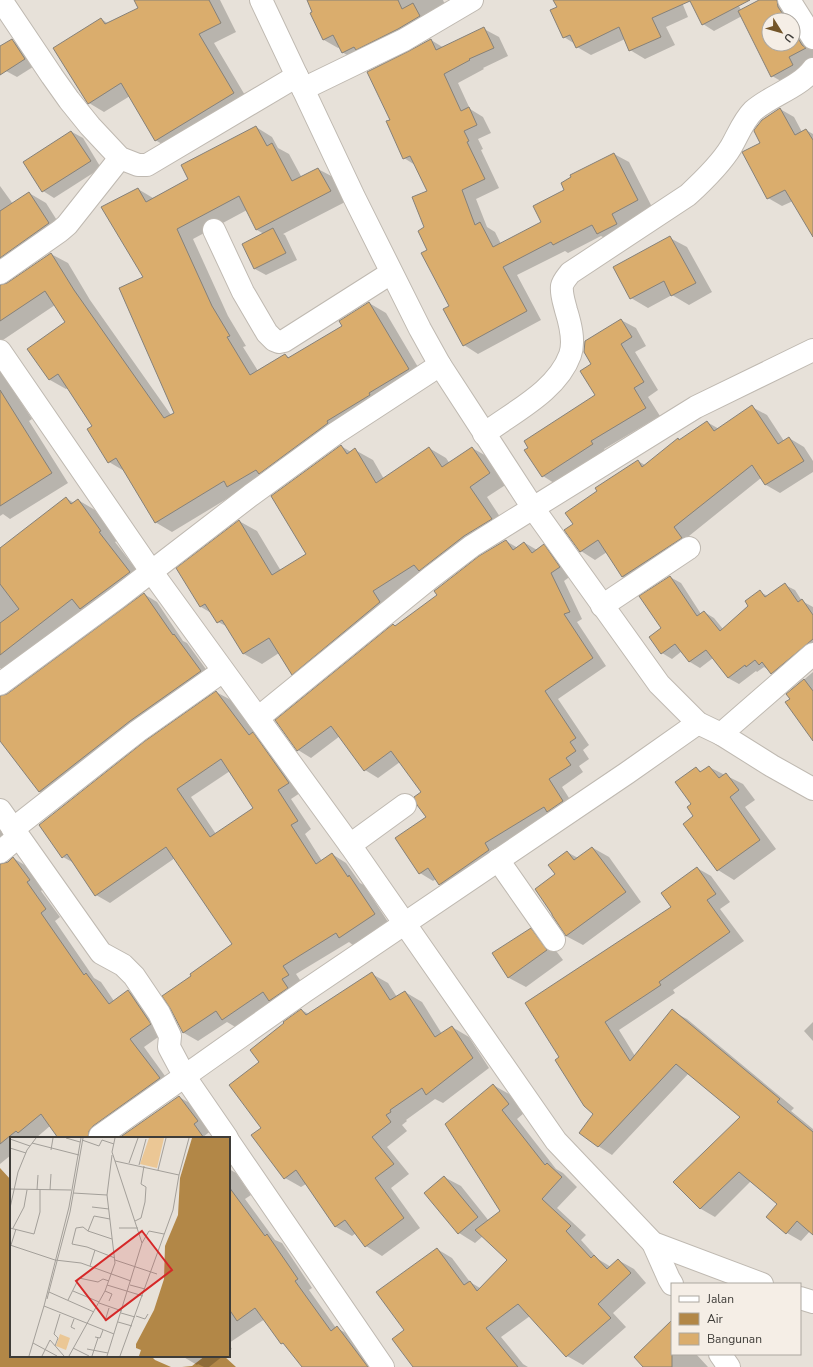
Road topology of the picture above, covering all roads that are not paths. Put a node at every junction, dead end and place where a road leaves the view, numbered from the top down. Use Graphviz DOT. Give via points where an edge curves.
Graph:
graph roads {
  1 [pos="1,0"];
  2 [pos="261,0"];
  3 [pos="472,0"];
  4 [pos="790,0"];
  5 [pos="813,38"];
  6 [pos="813,69"];
  7 [pos="300,83"];
  8 [pos="120,158"];
  9 [pos="214,230"];
  10 [pos="0,273"];
  11 [pos="391,273"];
  12 [pos="813,350"];
  13 [pos="0,351"];
  14 [pos="440,366"];
  15 [pos="484,434"];
  16 [pos="533,508"];
  17 [pos="689,548"];
  18 [pos="151,572"];
  19 [pos="602,606"];
  20 [pos="813,654"];
  21 [pos="223,671"];
  22 [pos="0,684"];
  23 [pos="258,718"];
  24 [pos="698,723"];
  25 [pos="721,734"];
  26 [pos="813,789"];
  27 [pos="405,805"];
  28 [pos="0,810"];
  29 [pos="15,833"];
  30 [pos="350,845"];
  31 [pos="0,852"];
  32 [pos="498,860"];
  33 [pos="405,924"];
  34 [pos="554,940"];
  35 [pos="185,1076"];
  36 [pos="100,1136"];
  37 [pos="225,1137"];
  38 [pos="230,1143"];
  39 [pos="653,1243"];
  40 [pos="671,1283"];
  41 [pos="759,1283"];
  42 [pos="801,1298"];
  43 [pos="813,1302"];
  44 [pos="721,1355"];
  45 [pos="383,1367"];
  46 [pos="729,1367"];
  1 -- 8 [label="main road" via="69,100"];
  2 -- 7 [label="main road"];
  3 -- 7 [label="main road" via="404,40"];
  4 -- 5 [label="main road"];
  6 -- 15 [label="main road" via="753,111 730,148 688,195 570,273 562,286 562,297 572,343 563,369 553,383"];
  7 -- 8 [label="main road" via="147,165 138,165"];
  7 -- 11 [label="main road"];
  8 -- 10 [label="main road" via="67,225"];
  9 -- 11 [label="main road" via="251,306 267,333 279,342 284,342"];
  11 -- 14 [label="main road"];
  12 -- 16 [label="main road" via="696,407"];
  13 -- 18 [label="main road"];
  14 -- 15 [label="main road"];
  14 -- 18 [label="main road" via="336,433 250,495"];
  15 -- 16 [label="main road"];
  16 -- 19 [label="main road"];
  16 -- 23 [label="main road" via="472,546 430,578"];
  17 -- 19 [label="main road"];
  18 -- 21 [label="main road"];
  18 -- 22 [label="main road"];
  19 -- 24 [label="main road" via="658,684"];
  20 -- 25 [label="main road"];
  21 -- 23 [label="main road"];
  21 -- 29 [label="main road" via="138,730"];
  23 -- 30 [label="main road"];
  24 -- 25 [label="main road"];
  24 -- 32 [label="main road"];
  25 -- 26 [label="main road"];
  27 -- 30 [label="main road"];
  28 -- 29 [label="main road"];
  29 -- 31 [label="main road"];
  29 -- 35 [label="main road" via="101,953 123,965 134,976 159,1013 170,1036 169,1047"];
  30 -- 33 [label="main road"];
  32 -- 33 [label="main road"];
  32 -- 34 [label="main road"];
  33 -- 35 [label="main road" via="304,991"];
  33 -- 39 [label="main road" via="556,1141"];
  35 -- 36 [label="main road"];
  35 -- 37 [label="main road"];
  38 -- 45 [label="main road"];
  39 -- 40 [label="main road"];
  39 -- 41 [label="main road"];
  42 -- 43 [label="main road"];
  44 -- 46 [label="main road"];
}
